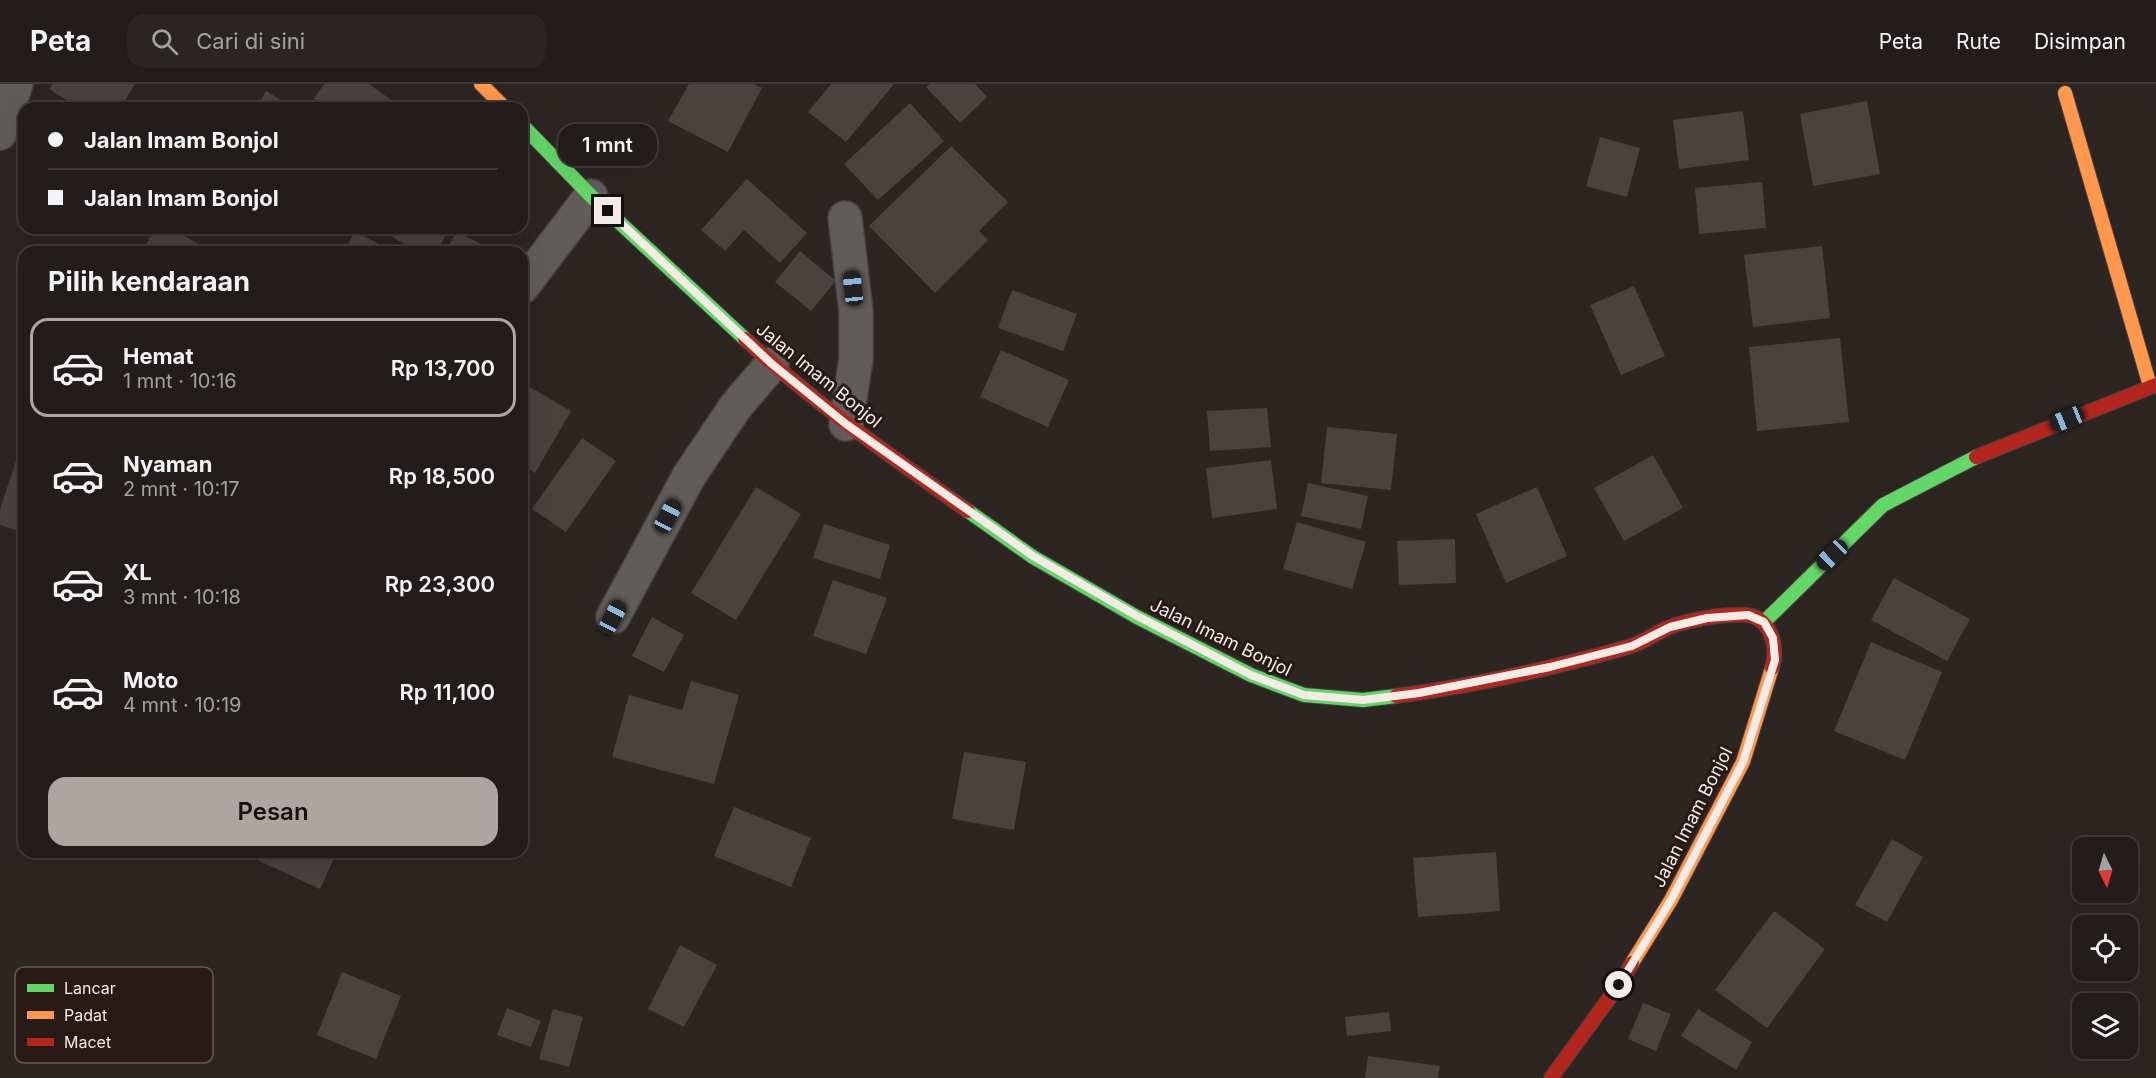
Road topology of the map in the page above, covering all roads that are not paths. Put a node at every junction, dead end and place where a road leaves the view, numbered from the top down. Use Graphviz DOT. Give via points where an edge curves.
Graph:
graph roads {
  1 [pos="16,84"];
  2 [pos="481,84"];
  3 [pos="2065,93"];
  4 [pos="499,102"];
  5 [pos="528,131"];
  6 [pos="0,134"];
  7 [pos="591,196"];
  8 [pos="845,218"];
  9 [pos="528,279"];
  10 [pos="772,364"];
  11 [pos="2153,385"];
  12 [pos="846,424"];
  13 [pos="613,617"];
  14 [pos="1764,622"];
  15 [pos="1551,1078"];
  1 -- 6 [label="street"];
  2 -- 4 [label="main road"];
  3 -- 11 [label="main road"];
  5 -- 7 [label="main road, Jalan Imam Bonjol"];
  7 -- 9 [label="street"];
  7 -- 10 [label="main road, Jalan Imam Bonjol"];
  8 -- 12 [label="street" via="856,311 856,359"];
  10 -- 12 [label="main road, Jalan Imam Bonjol"];
  10 -- 13 [label="street" via="736,406 689,476"];
  11 -- 14 [label="main road" via="1985,452 1883,505"];
  12 -- 14 [label="main road, Jalan Imam Bonjol" via="1033,556 1251,675 1304,695 1363,700 1419,693 1632,646 1670,627 1707,618 1748,615"];
  14 -- 15 [label="main road, Jalan Imam Bonjol" via="1773,638 1775,660 1743,762 1665,910 1619,985"];
}
